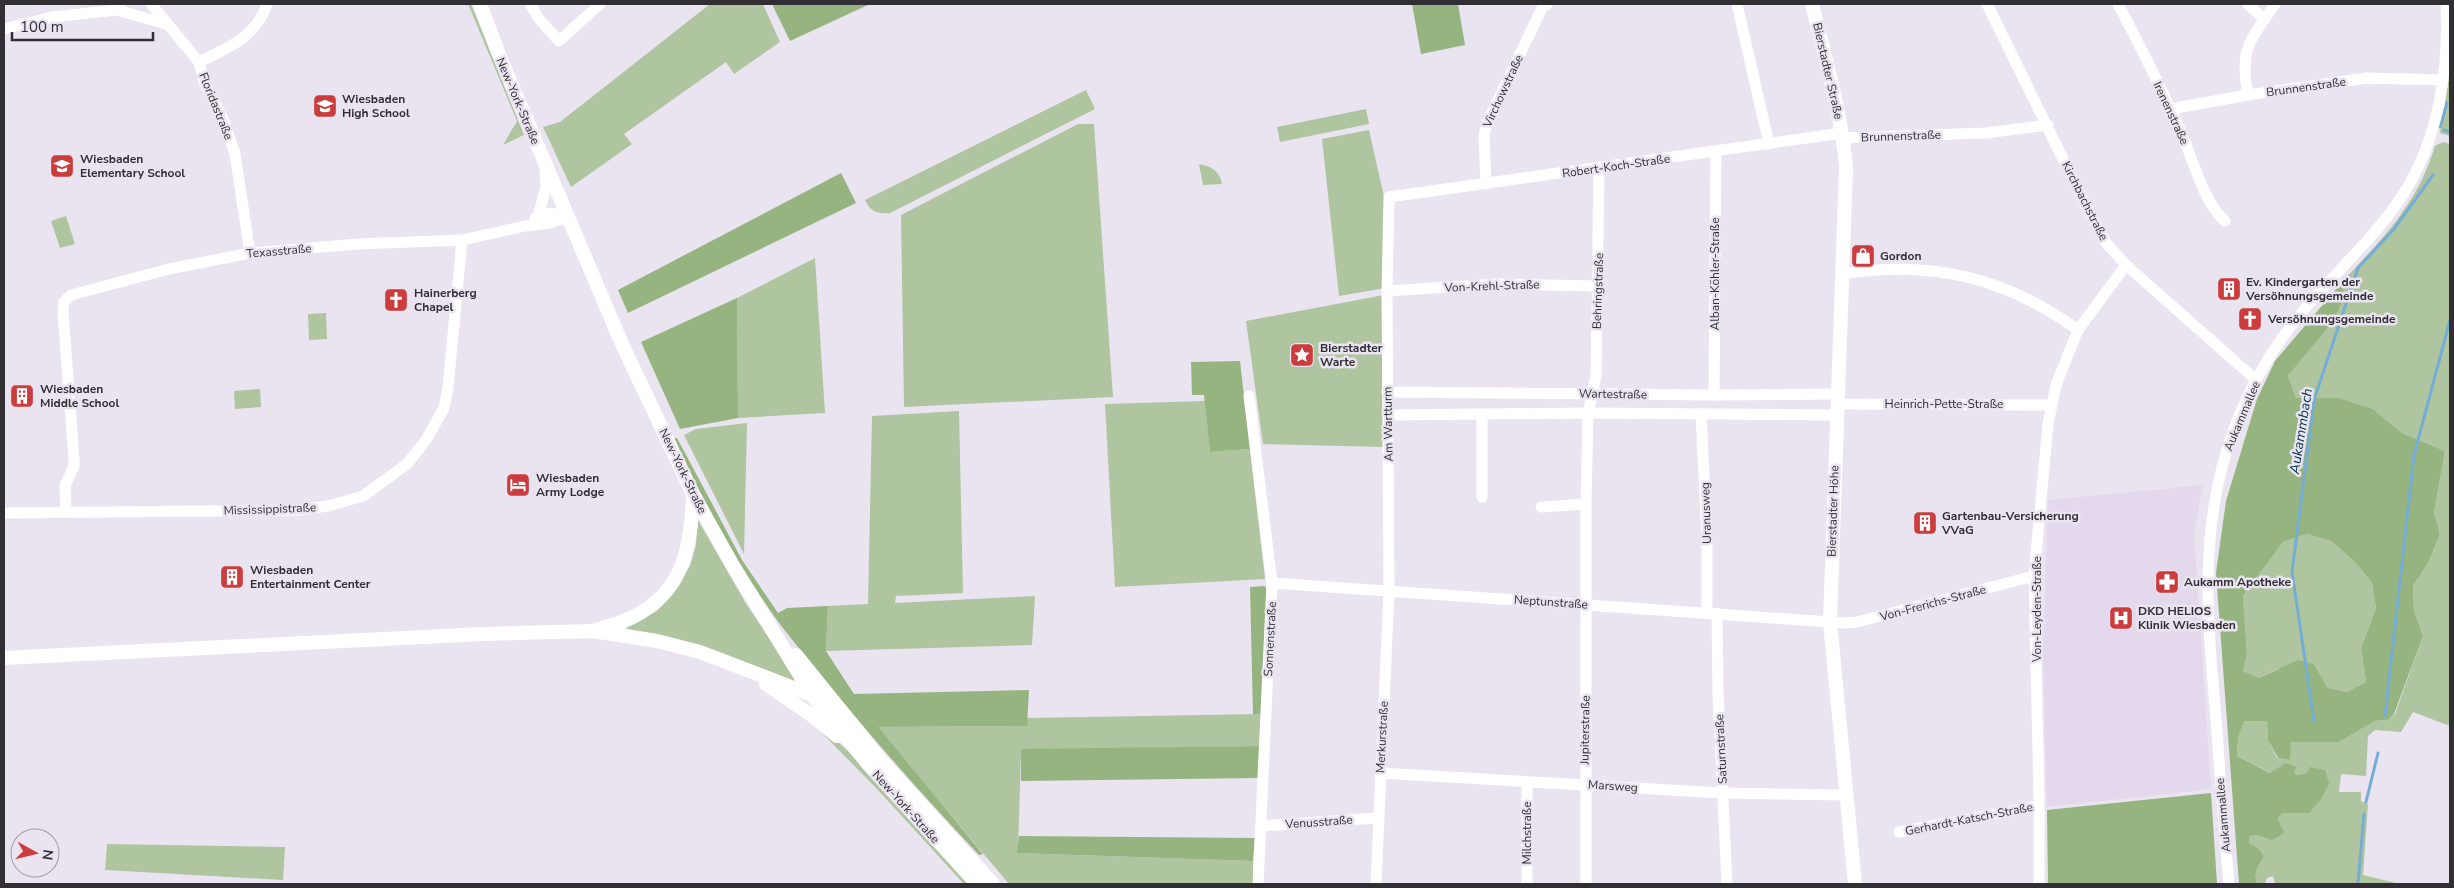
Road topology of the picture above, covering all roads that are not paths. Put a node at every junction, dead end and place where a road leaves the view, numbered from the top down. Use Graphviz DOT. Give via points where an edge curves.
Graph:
graph roads {
  1 [pos="151,4"];
  2 [pos="267,4"];
  3 [pos="480,4"];
  4 [pos="530,4"];
  5 [pos="600,4"];
  6 [pos="1546,4"];
  7 [pos="1737,4"];
  8 [pos="1987,4"];
  9 [pos="2118,4"];
  10 [pos="2248,4"];
  11 [pos="2275,4"];
  12 [pos="2446,4"];
  13 [pos="1815,5"];
  14 [pos="119,7"];
  15 [pos="2264,19"];
  16 [pos="169,25"];
  17 [pos="4,29"];
  18 [pos="199,62"];
  19 [pos="2443,80"];
  20 [pos="2248,95"];
  21 [pos="2170,109"];
  22 [pos="2048,125"];
  23 [pos="1843,136"];
  24 [pos="1769,144"];
  25 [pos="1716,152"];
  26 [pos="545,165"];
  27 [pos="1599,169"];
  28 [pos="1486,184"];
  29 [pos="1389,196"];
  30 [pos="538,216"];
  31 [pos="567,216"];
  32 [pos="2225,221"];
  33 [pos="525,226"];
  34 [pos="462,240"];
  35 [pos="250,253"];
  36 [pos="2126,265"];
  37 [pos="1842,274"];
  38 [pos="1596,286"];
  39 [pos="1387,291"];
  40 [pos="2078,330"];
  41 [pos="2256,380"];
  42 [pos="1387,392"];
  43 [pos="1594,393"];
  44 [pos="1714,395"];
  45 [pos="1249,396"];
  46 [pos="1837,404"];
  47 [pos="2051,405"];
  48 [pos="1588,413"];
  49 [pos="1702,414"];
  50 [pos="1388,415"];
  51 [pos="1482,415"];
  52 [pos="693,494"];
  53 [pos="1482,497"];
  54 [pos="1586,504"];
  55 [pos="1540,507"];
  56 [pos="66,512"];
  57 [pos="4,513"];
  58 [pos="2034,576"];
  59 [pos="1272,583"];
  60 [pos="1389,590"];
  61 [pos="749,593"];
  62 [pos="1586,605"];
  63 [pos="1712,613"];
  64 [pos="1830,622"];
  65 [pos="593,631"];
  66 [pos="4,658"];
  67 [pos="739,668"];
  68 [pos="812,695"];
  69 [pos="841,712"];
  70 [pos="868,764"];
  71 [pos="1380,773"];
  72 [pos="1527,782"];
  73 [pos="1585,784"];
  74 [pos="1723,793"];
  75 [pos="1846,795"];
  76 [pos="2039,806"];
  77 [pos="1377,818"];
  78 [pos="1261,826"];
  79 [pos="1900,832"];
  80 [pos="976,884"];
  81 [pos="993,884"];
  82 [pos="1258,884"];
  83 [pos="1376,884"];
  84 [pos="1527,884"];
  85 [pos="1586,884"];
  86 [pos="1727,884"];
  87 [pos="1855,884"];
  88 [pos="2039,884"];
  89 [pos="2229,884"];
  1 -- 16 [label="street, Floridastraße"];
  2 -- 18 [label="street" via="256,27 238,42"];
  3 -- 26 [label="main road, New-York-Straße"];
  4 -- 5 [label="street" via="559,41"];
  6 -- 28 [label="street, Virchowstraße" via="1486,125"];
  7 -- 24 [label="street"];
  8 -- 22 [label="street, Kirchbachstraße"];
  9 -- 21 [label="street, Irenenstraße"];
  10 -- 15 [label="street"];
  11 -- 15 [label="street"];
  12 -- 19 [label="street, Aukammallee"];
  13 -- 23 [label="main road, Bierstadter Straße"];
  14 -- 16 [label="street"];
  14 -- 17 [label="street" via="52,17"];
  15 -- 20 [label="street" via="2244,57"];
  16 -- 18 [label="street, Floridastraße"];
  18 -- 35 [label="street, Floridastraße" via="204,82 224,121 235,154"];
  19 -- 20 [label="street, Brunnenstraße" via="2367,78"];
  19 -- 41 [label="street, Aukammallee" via="2431,134 2402,196 2358,253 2302,312"];
  20 -- 21 [label="street, Brunnenstraße"];
  21 -- 32 [label="street, Irenenstraße" via="2210,202 2216,214"];
  22 -- 23 [label="street, Brunnenstraße" via="2009,132"];
  22 -- 36 [label="street, Kirchbachstraße" via="2100,232"];
  23 -- 24 [label="street, Robert-Koch-Straße"];
  23 -- 37 [label="main road, Bierstadter Höhe" via="1846,167"];
  24 -- 25 [label="street, Robert-Koch-Straße"];
  25 -- 27 [label="street, Robert-Koch-Straße"];
  25 -- 44 [label="street, Alban-Köhler-Straße"];
  26 -- 30 [label="street" via="546,187"];
  26 -- 31 [label="main road, New-York-Straße"];
  27 -- 28 [label="street, Robert-Koch-Straße"];
  27 -- 38 [label="street, Behringstraße" via="1599,271"];
  28 -- 29 [label="street, Robert-Koch-Straße"];
  29 -- 39 [label="street, Am Wartturm"];
  30 -- 31 [label="street" via="554,212"];
  30 -- 33 [label="street"];
  31 -- 33 [label="street" via="550,223"];
  31 -- 52 [label="main road, New-York-Straße" via="622,344"];
  33 -- 34 [label="street, Texasstraße"];
  34 -- 35 [label="street, Texasstraße"];
  34 -- 56 [label="street, Mississippistraße" via="444,408 413,458 363,496 299,510"];
  35 -- 56 [label="street, Texasstraße" via="71,295 64,302 74,460 65,486"];
  36 -- 40 [label="street, Von-Leyden-Straße"];
  36 -- 41 [label="street, Kirchbachstraße"];
  37 -- 40 [label="street" via="1902,268 1969,277 2016,293"];
  37 -- 46 [label="main road, Bierstadter Höhe"];
  38 -- 39 [label="street, Von-Krehl-Straße" via="1497,284"];
  38 -- 43 [label="street, Behringstraße"];
  39 -- 42 [label="street, Am Wartturm"];
  40 -- 47 [label="street, Von-Leyden-Straße" via="2062,366"];
  41 -- 89 [label="street, Aukammallee" via="2220,472 2208,545 2207,606"];
  42 -- 43 [label="street, Wartestraße"];
  42 -- 50 [label="street, Am Wartturm"];
  43 -- 44 [label="street, Wartestraße"];
  43 -- 48 [label="street, Behringstraße"];
  44 -- 46 [label="street, Wartestraße"];
  45 -- 59 [label="street, Sonnenstraße"];
  46 -- 47 [label="street, Heinrich-Pette-Straße"];
  46 -- 49 [label="street, Wartestraße"];
  46 -- 64 [label="main road, Bierstadter Höhe"];
  47 -- 58 [label="street, Von-Leyden-Straße"];
  48 -- 49 [label="street, Wartestraße"];
  48 -- 51 [label="street, Wartestraße"];
  48 -- 54 [label="street, Behringstraße"];
  49 -- 63 [label="street, Uranusweg"];
  50 -- 51 [label="street, Wartestraße"];
  50 -- 60 [label="street, Am Wartturm"];
  51 -- 53 [label="street"];
  52 -- 61 [label="main road, New-York-Straße"];
  52 -- 65 [label="main road" via="688,549 668,590 632,618"];
  54 -- 55 [label="street"];
  54 -- 62 [label="street, Jupiterstraße"];
  56 -- 57 [label="street, Mississippistraße"];
  58 -- 64 [label="street, Von-Frerichs-Straße" via="1857,622"];
  58 -- 76 [label="street, Von-Leyden-Straße"];
  59 -- 60 [label="street, Neptunstraße"];
  59 -- 78 [label="street, Sonnenstraße"];
  60 -- 62 [label="street, Neptunstraße"];
  60 -- 71 [label="street, Merkurstraße"];
  61 -- 68 [label="main road, New-York-Straße"];
  61 -- 69 [label="main road, New-York-Straße"];
  62 -- 63 [label="street, Neptunstraße"];
  62 -- 73 [label="street, Jupiterstraße"];
  63 -- 64 [label="street, Neptunstraße"];
  63 -- 74 [label="street, Saturnstraße"];
  64 -- 75 [label="main road, Bierstadter Höhe"];
  65 -- 66 [label="main road"];
  65 -- 67 [label="main road" via="657,641 700,652"];
  67 -- 68 [label="main road"];
  67 -- 70 [label="main road" via="814,717"];
  68 -- 69 [label="main road"];
  68 -- 70 [label="main road, New-York-Straße"];
  69 -- 81 [label="main road, New-York-Straße"];
  70 -- 80 [label="main road, New-York-Straße"];
  71 -- 72 [label="street, Marsweg"];
  71 -- 77 [label="street, Merkurstraße"];
  72 -- 73 [label="street, Marsweg"];
  72 -- 84 [label="street, Milchstraße"];
  73 -- 74 [label="street, Marsweg"];
  73 -- 85 [label="street, Jupiterstraße"];
  74 -- 75 [label="street, Marsweg"];
  74 -- 86 [label="street, Saturnstraße"];
  75 -- 87 [label="main road, Bierstadter Höhe"];
  76 -- 79 [label="street, Gerhardt-Katsch-Straße"];
  76 -- 88 [label="street, Von-Leyden-Straße"];
  77 -- 78 [label="street, Venusstraße"];
  77 -- 83 [label="street, Merkurstraße"];
  78 -- 82 [label="street, Sonnenstraße"];
}
